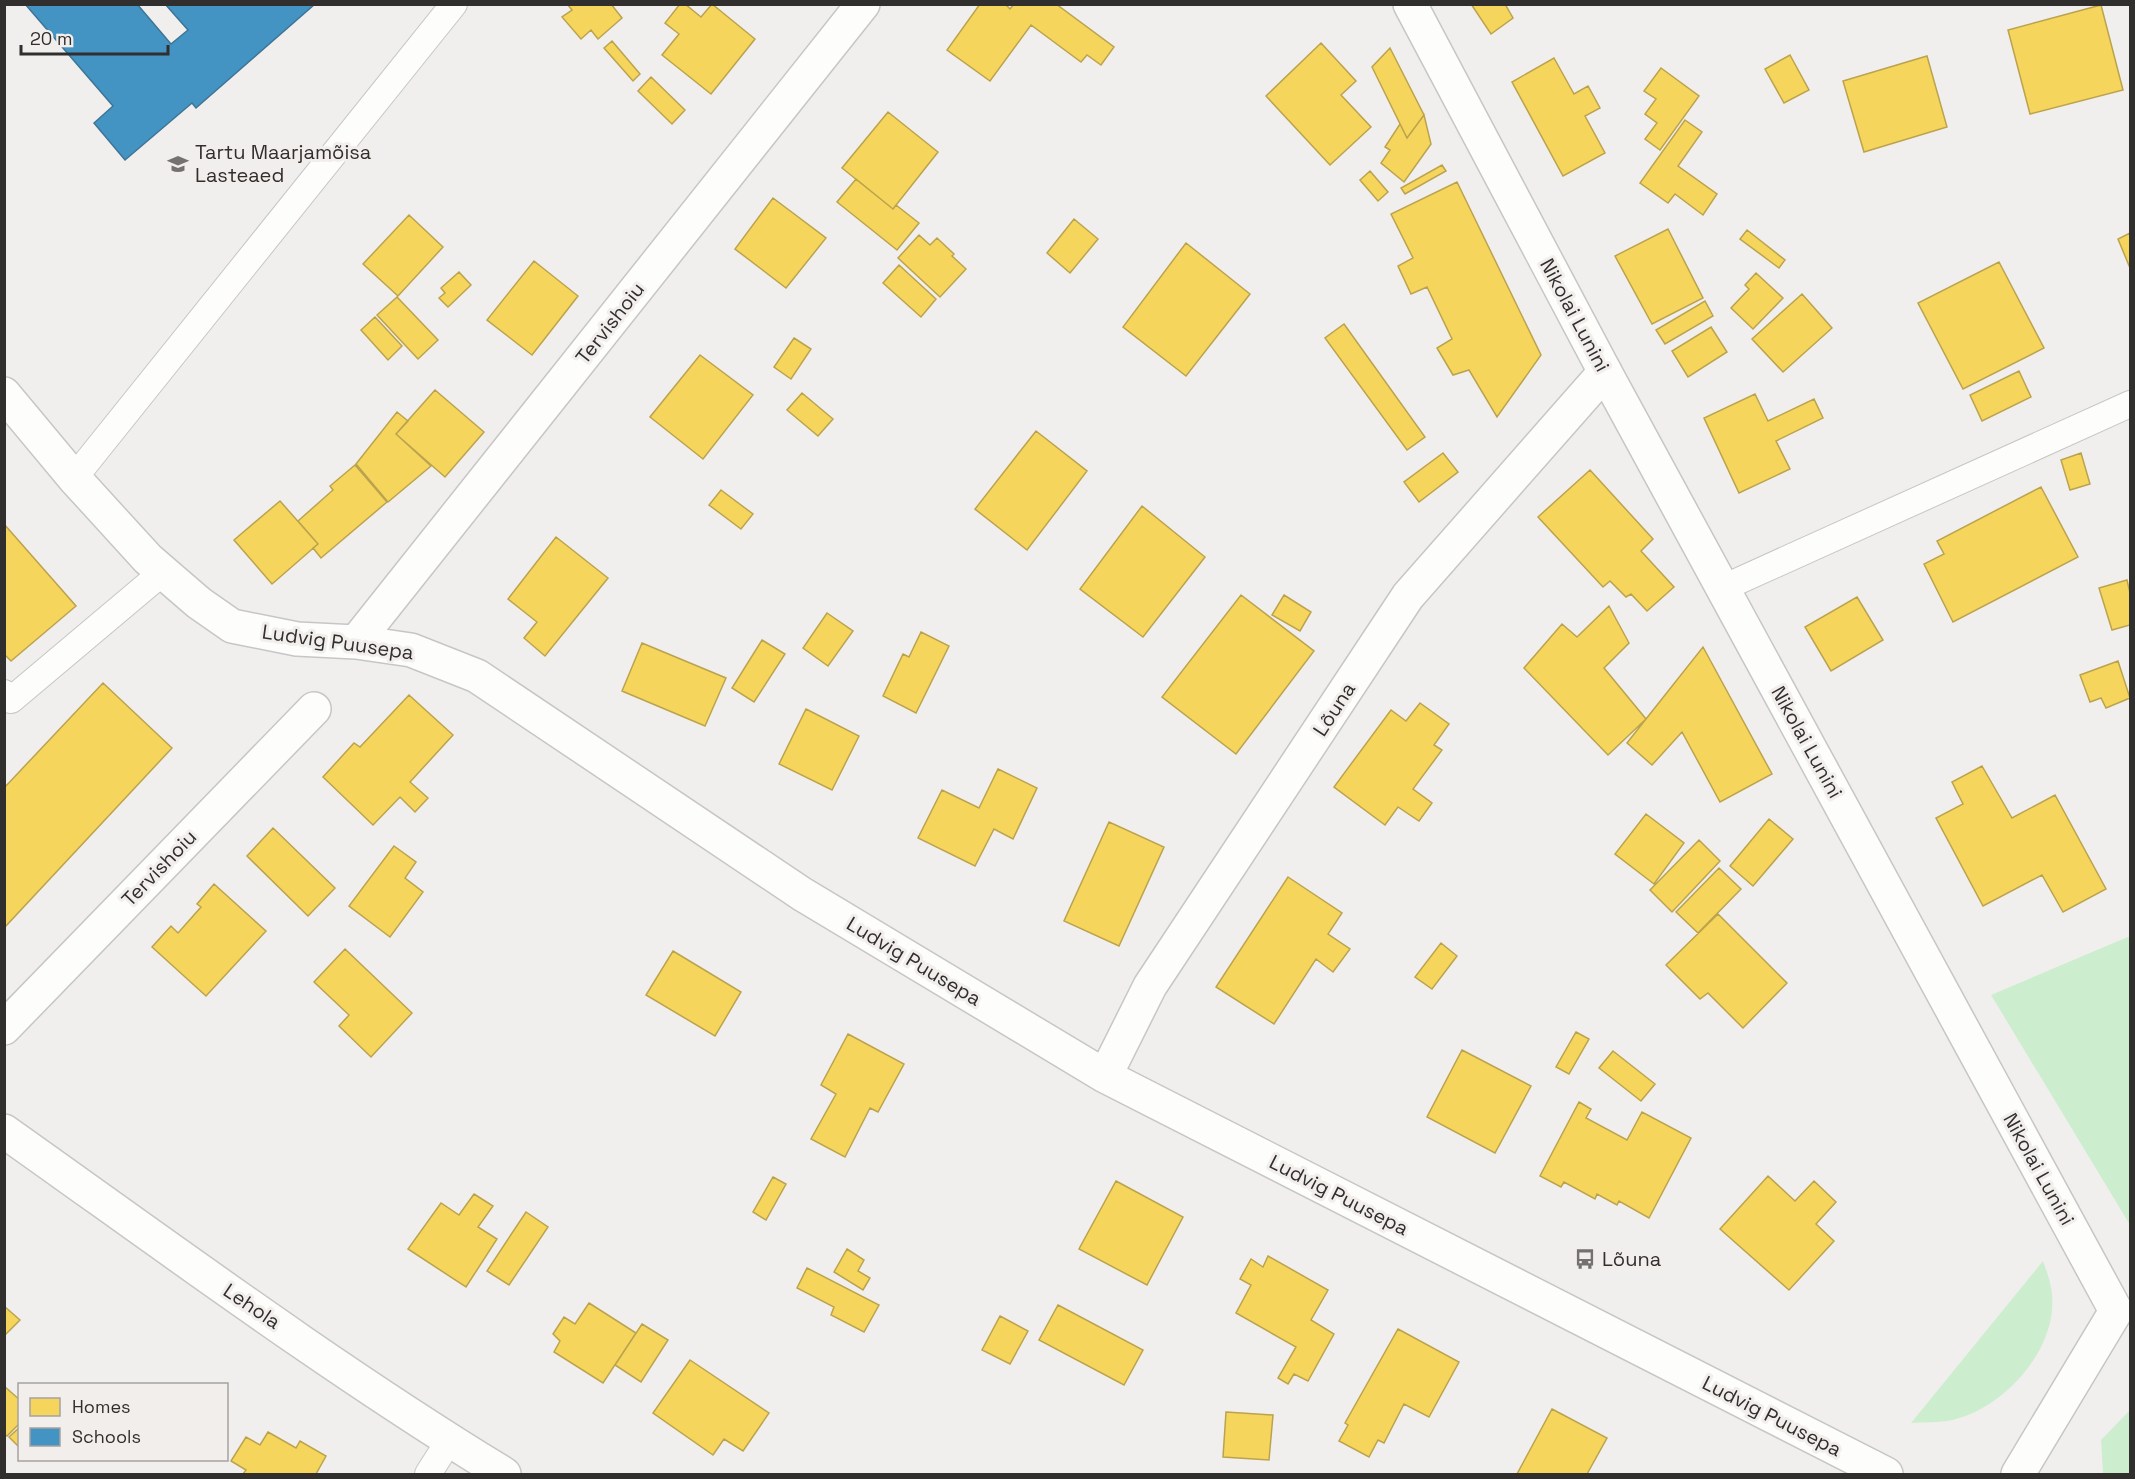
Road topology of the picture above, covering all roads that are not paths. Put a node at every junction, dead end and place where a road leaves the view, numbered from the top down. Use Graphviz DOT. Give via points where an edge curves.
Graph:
graph roads {
  1 [pos="454,4"];
  2 [pos="863,4"];
  3 [pos="1410,4"];
  4 [pos="1605,372"];
  5 [pos="4,394"];
  6 [pos="2130,404"];
  7 [pos="74,478"];
  8 [pos="163,572"];
  9 [pos="1723,588"];
  10 [pos="356,642"];
  11 [pos="4,693"];
  12 [pos="314,709"];
  13 [pos="4,1028"];
  14 [pos="1105,1076"];
  15 [pos="4,1131"];
  16 [pos="2123,1315"];
  17 [pos="449,1441"];
  18 [pos="1878,1472"];
  19 [pos="428,1474"];
  20 [pos="504,1474"];
  21 [pos="2018,1474"];
  1 -- 7 [label="lane"];
  2 -- 10 [label="street, Tervishoiu"];
  3 -- 4 [label="street, Nikolai Lunini"];
  4 -- 9 [label="street, Nikolai Lunini"];
  4 -- 14 [label="street, Lõuna" via="1408,596 1150,986"];
  5 -- 7 [label="street, Ludvig Puusepa"];
  6 -- 9 [label="lane"];
  7 -- 8 [label="street, Ludvig Puusepa"];
  8 -- 10 [label="street, Ludvig Puusepa" via="232,626 297,639"];
  8 -- 11 [label="lane" via="11,700"];
  9 -- 16 [label="street, Nikolai Lunini"];
  10 -- 14 [label="street, Ludvig Puusepa" via="411,650 477,676 802,894"];
  12 -- 13 [label="street, Tervishoiu"];
  14 -- 18 [label="street, Ludvig Puusepa"];
  15 -- 17 [label="street, Lehola"];
  16 -- 21 [label="street, Nikolai Lunini"];
  17 -- 19 [label="lane"];
  17 -- 20 [label="street, Lehola"];
}
